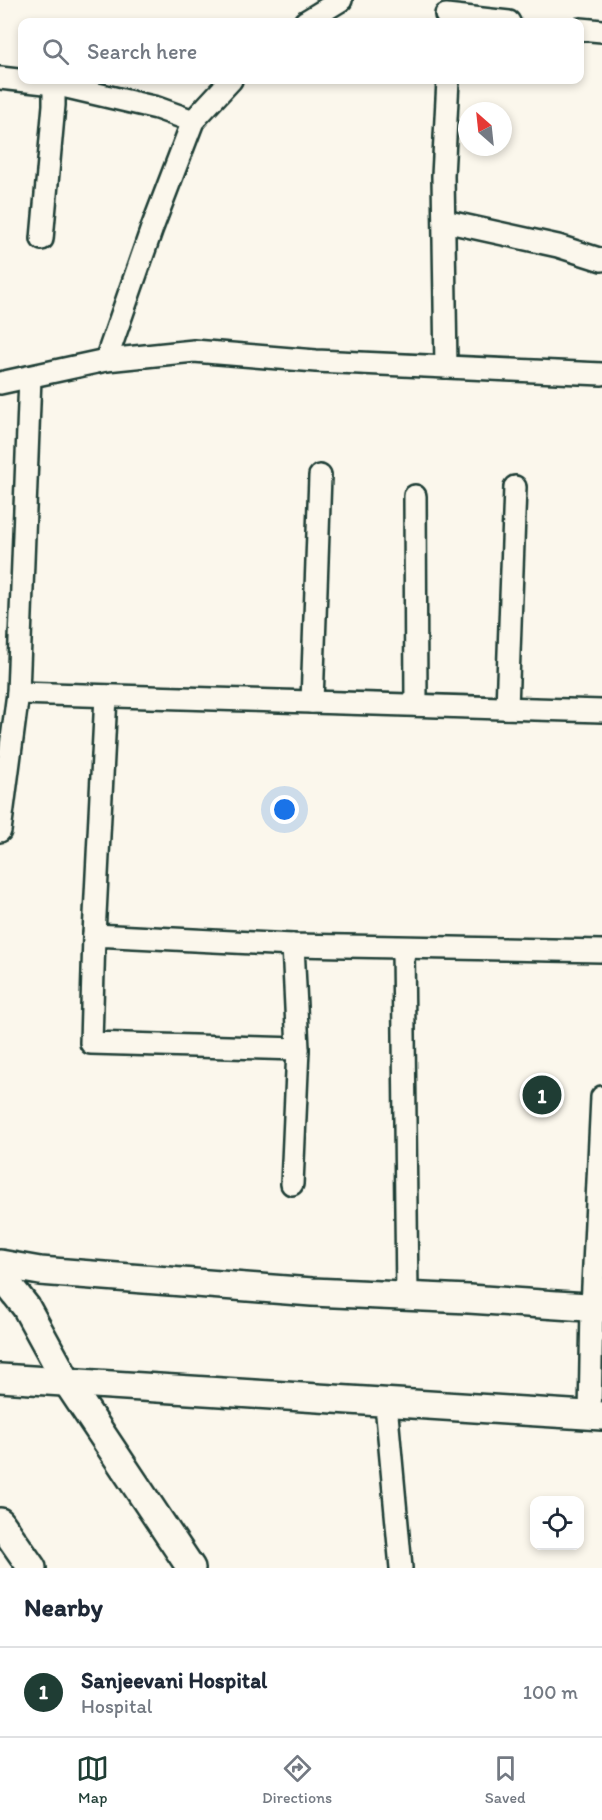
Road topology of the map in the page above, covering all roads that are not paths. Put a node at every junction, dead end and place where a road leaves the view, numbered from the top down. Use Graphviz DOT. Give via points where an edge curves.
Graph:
graph roads {
  1 [pos="341,0"];
  2 [pos="444,12"];
  3 [pos="312,18"];
  4 [pos="483,18"];
  5 [pos="584,29"];
  6 [pos="602,31"];
  7 [pos="0,78"];
  8 [pos="18,79"];
  9 [pos="54,84"];
  10 [pos="62,84"];
  11 [pos="227,84"];
  12 [pos="447,84"];
  13 [pos="193,121"];
  14 [pos="444,221"];
  15 [pos="42,239"];
  16 [pos="602,260"];
  17 [pos="106,360"];
  18 [pos="446,368"];
  19 [pos="602,374"];
  20 [pos="30,376"];
  21 [pos="0,383"];
  22 [pos="320,476"];
  23 [pos="515,487"];
  24 [pos="415,496"];
  25 [pos="18,693"];
  26 [pos="106,696"];
  27 [pos="312,702"];
  28 [pos="416,705"];
  29 [pos="507,708"];
  30 [pos="602,711"];
  31 [pos="0,831"];
  32 [pos="94,935"];
  33 [pos="293,945"];
  34 [pos="404,948"];
  35 [pos="602,951"];
  36 [pos="298,1049"];
  37 [pos="602,1097"];
  38 [pos="292,1184"];
  39 [pos="0,1264"];
  40 [pos="0,1275"];
  41 [pos="407,1296"];
  42 [pos="597,1308"];
  43 [pos="0,1378"];
  44 [pos="67,1382"];
  45 [pos="386,1404"];
  46 [pos="596,1416"];
  47 [pos="0,1522"];
  48 [pos="32,1568"];
  49 [pos="191,1568"];
  50 [pos="401,1568"];
  1 -- 3 [label="street"];
  2 -- 4 [label="street"];
  5 -- 6 [label="street"];
  7 -- 8 [label="street"];
  9 -- 15 [label="street"];
  10 -- 13 [label="street"];
  11 -- 13 [label="street"];
  12 -- 14 [label="street"];
  13 -- 17 [label="street"];
  14 -- 16 [label="street" via="558,246"];
  14 -- 18 [label="street"];
  17 -- 18 [label="street" via="194,351"];
  17 -- 20 [label="street"];
  18 -- 19 [label="street"];
  20 -- 21 [label="street"];
  20 -- 25 [label="street"];
  22 -- 27 [label="street"];
  23 -- 29 [label="street"];
  24 -- 28 [label="street"];
  25 -- 26 [label="street"];
  25 -- 31 [label="street"];
  26 -- 27 [label="street"];
  26 -- 32 [label="street"];
  27 -- 28 [label="street"];
  28 -- 29 [label="street"];
  29 -- 30 [label="street"];
  32 -- 33 [label="street"];
  32 -- 36 [label="street" via="92,1043"];
  33 -- 34 [label="street"];
  33 -- 36 [label="street"];
  34 -- 35 [label="street"];
  34 -- 41 [label="street"];
  36 -- 38 [label="street"];
  37 -- 42 [label="street"];
  39 -- 41 [label="street" via="40,1271"];
  40 -- 44 [label="street" via="26,1307"];
  41 -- 42 [label="street"];
  42 -- 46 [label="street"];
  43 -- 44 [label="street"];
  44 -- 45 [label="street"];
  44 -- 49 [label="street"];
  45 -- 46 [label="street"];
  45 -- 50 [label="street"];
  47 -- 48 [label="street"];
}
